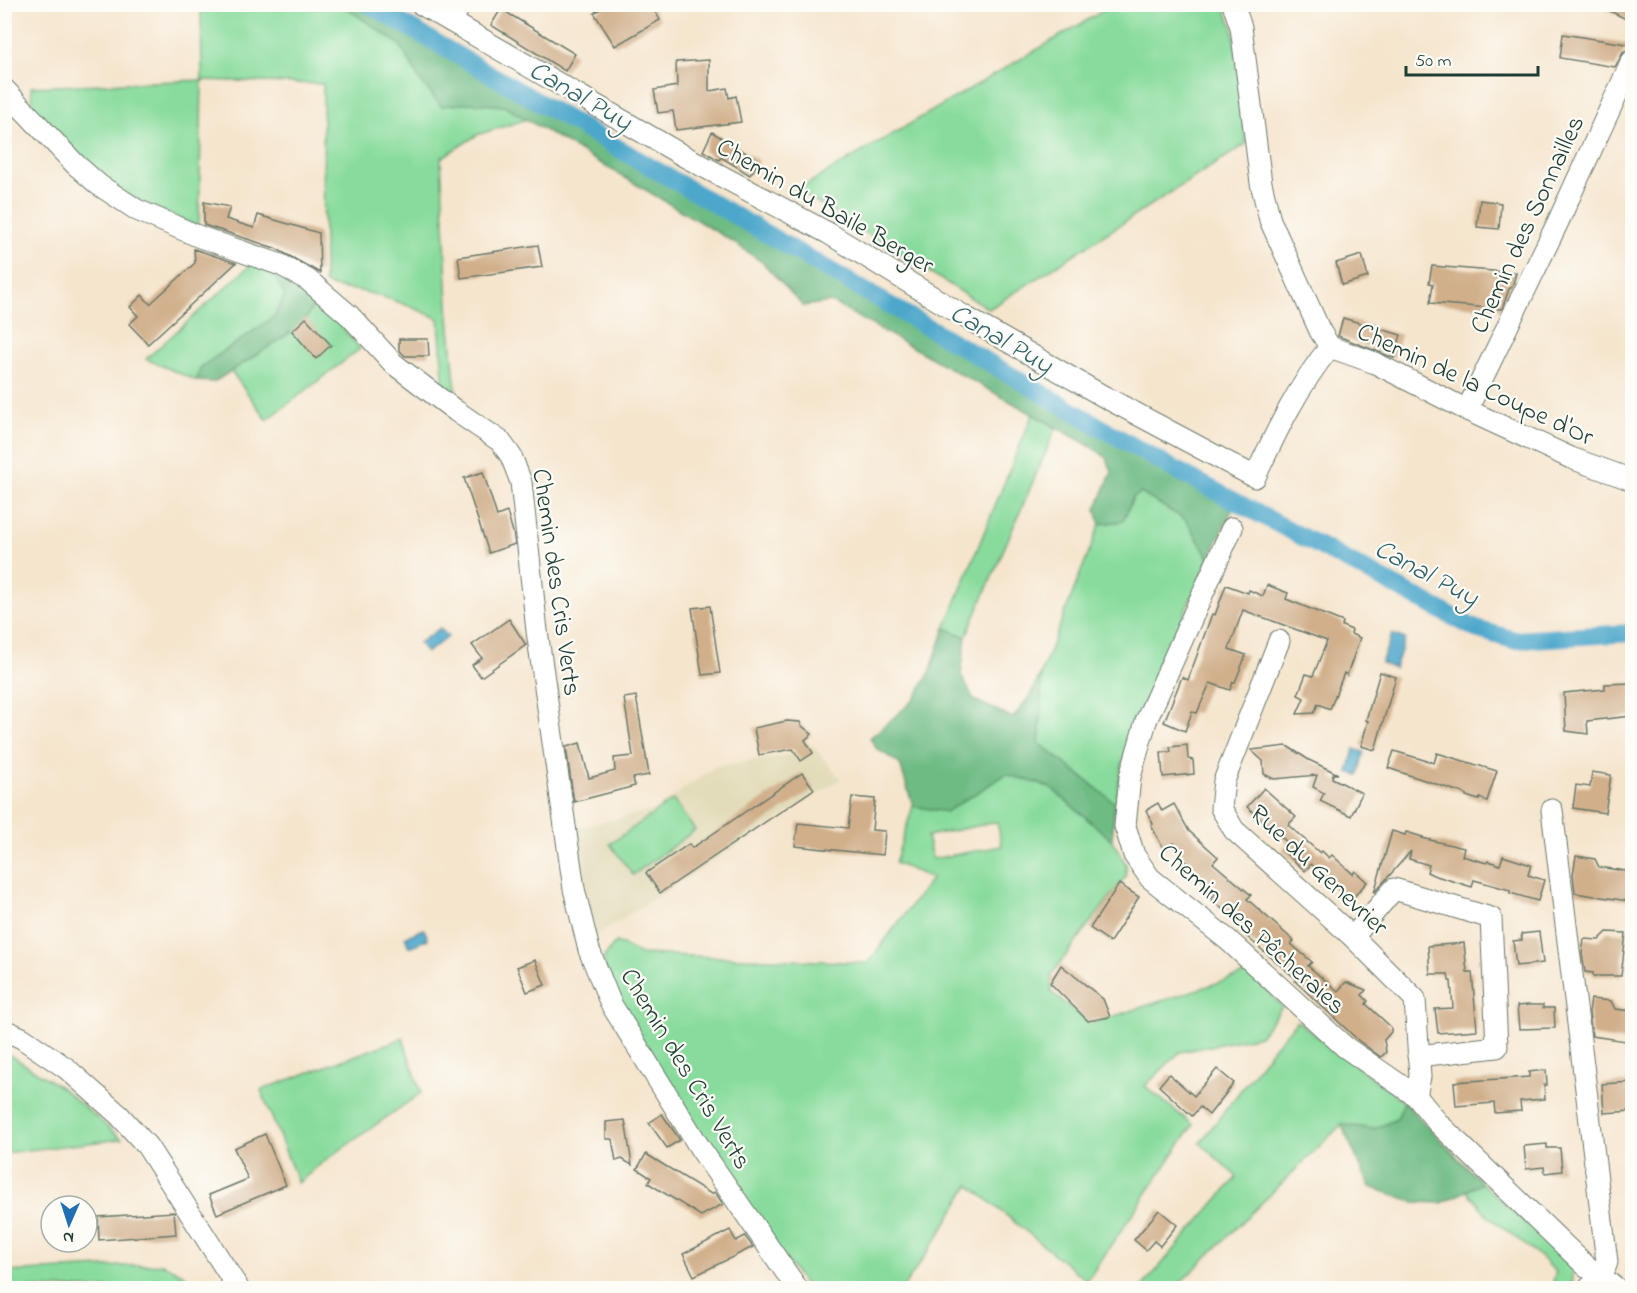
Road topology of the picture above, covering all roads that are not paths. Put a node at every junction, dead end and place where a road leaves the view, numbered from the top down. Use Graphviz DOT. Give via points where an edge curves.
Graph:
graph roads {
  1 [pos="421,4"];
  2 [pos="1233,4"];
  3 [pos="456,14"];
  4 [pos="1632,61"];
  5 [pos="4,89"];
  6 [pos="1330,346"];
  7 [pos="1467,410"];
  8 [pos="1632,480"];
  9 [pos="1232,528"];
  10 [pos="1279,641"];
  11 [pos="1552,810"];
  12 [pos="1353,937"];
  13 [pos="4,1030"];
  14 [pos="1418,1056"];
  15 [pos="1416,1096"];
  16 [pos="1602,1285"];
  17 [pos="238,1288"];
  18 [pos="797,1288"];
  1 -- 3 [label="street, Chemin du Baile Berger"];
  2 -- 6 [label="street, Chemin de la Coupe d'Or" via="1241,27 1261,183 1270,220"];
  3 -- 6 [label="street, Chemin du Baile Berger" via="682,155 828,233 967,318 1255,477 1280,425"];
  4 -- 7 [label="street, Chemin des Sonnailles"];
  5 -- 18 [label="street, Chemin des Cris Verts" via="75,164 136,210 280,265 308,280 350,316 394,364 500,441 511,456 521,482 537,631 574,889 589,950 611,1004 682,1120"];
  6 -- 7 [label="street, Chemin de la Coupe d'Or" via="1376,363"];
  7 -- 8 [label="street, Chemin de la Coupe d'Or" via="1571,458"];
  9 -- 15 [label="street, Chemin des Pêcheraies" via="1146,721 1130,777 1125,826 1134,855 1150,878 1228,940 1345,1047"];
  10 -- 12 [label="street, Rue du Genevrier" via="1224,782 1221,808 1234,830"];
  11 -- 16 [label="street" via="1607,1262"];
  12 -- 14 [label="street, Rue du Genevrier" via="1415,999"];
  12 -- 14 [label="street" via="1394,889 1491,918 1497,1047"];
  13 -- 17 [label="street" via="66,1068 119,1115 147,1146"];
  14 -- 15 [label="street, Rue du Genevrier"];
  15 -- 16 [label="street, Chemin des Pêcheraies" via="1438,1123"];
}
